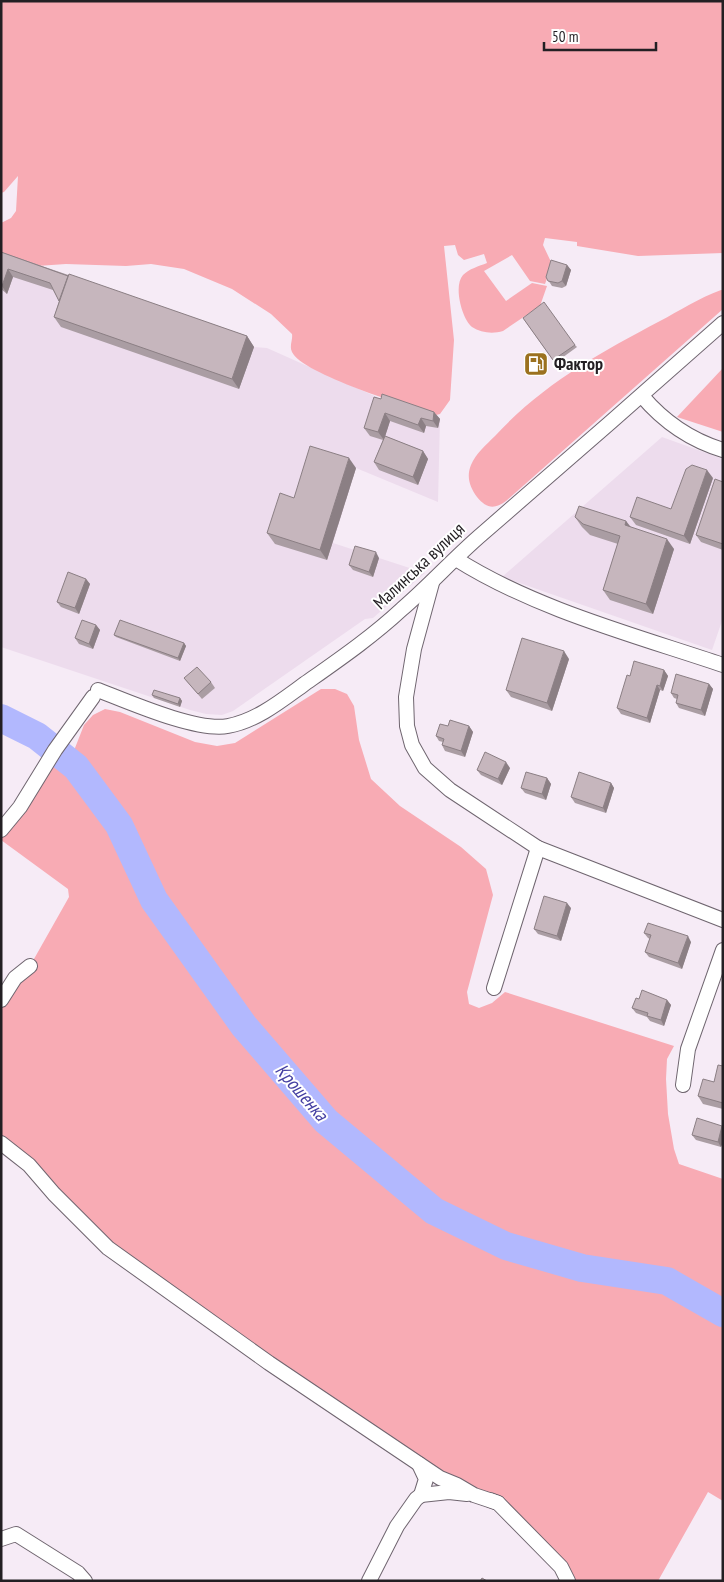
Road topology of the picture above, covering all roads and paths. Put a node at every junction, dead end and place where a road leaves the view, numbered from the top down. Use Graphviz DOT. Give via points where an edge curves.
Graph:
graph roads {
  1 [pos="723,323"];
  2 [pos="642,396"];
  3 [pos="723,450"];
  4 [pos="456,559"];
  5 [pos="432,582"];
  6 [pos="723,665"];
  7 [pos="1,830"];
  8 [pos="538,848"];
  9 [pos="723,920"];
  10 [pos="723,950"];
  11 [pos="30,966"];
  12 [pos="494,988"];
  13 [pos="1,1000"];
  14 [pos="683,1085"];
  15 [pos="1,1143"];
  16 [pos="418,1462"];
  17 [pos="421,1495"];
  18 [pos="474,1495"];
  19 [pos="1,1540"];
  20 [pos="85,1581"];
  21 [pos="369,1581"];
  22 [pos="568,1581"];
  1 -- 2 [label="street, Малинська вулиця"];
  2 -- 3 [label="street" via="667,422 686,435"];
  2 -- 4 [label="street, Малинська вулиця"];
  4 -- 5 [label="street, Малинська вулиця"];
  4 -- 6 [label="street" via="504,586 550,606"];
  5 -- 7 [label="street, Малинська вулиця" via="330,666 278,703 239,724 208,727 95,694 55,750 20,808"];
  5 -- 8 [label="street" via="408,676 407,726 412,744 425,768 450,790"];
  8 -- 9 [label="street"];
  8 -- 12 [label="street"];
  10 -- 14 [label="street" via="688,1050"];
  11 -- 13 [label="street" via="14,978"];
  15 -- 16 [label="street" via="29,1165 108,1248 269,1363"];
  16 -- 17 [label="street" via="426,1479"];
  16 -- 18 [label="street" via="440,1478"];
  17 -- 18 [label="street" via="448,1492"];
  17 -- 21 [label="street" via="397,1526"];
  18 -- 22 [label="street" via="498,1503 561,1567"];
  19 -- 20 [label="street" via="16,1534 78,1573"];
}
